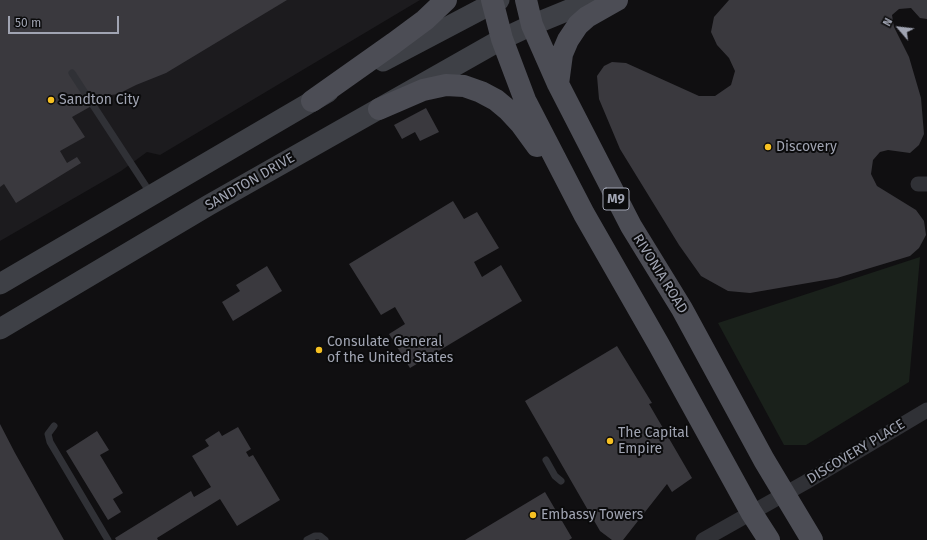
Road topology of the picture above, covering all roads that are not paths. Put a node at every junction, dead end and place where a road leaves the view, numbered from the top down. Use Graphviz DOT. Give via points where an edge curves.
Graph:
graph roads {
  1 [pos="446,0"];
  2 [pos="526,0"];
  3 [pos="593,0"];
  4 [pos="617,0"];
  5 [pos="495,1"];
  6 [pos="532,25"];
  7 [pos="502,39"];
  8 [pos="72,73"];
  9 [pos="558,84"];
  10 [pos="312,101"];
  11 [pos="379,109"];
  12 [pos="152,196"];
  13 [pos="584,214"];
  14 [pos="0,284"];
  15 [pos="0,329"];
  16 [pos="927,410"];
  17 [pos="54,426"];
  18 [pos="546,460"];
  19 [pos="560,481"];
  20 [pos="784,494"];
  21 [pos="752,512"];
  22 [pos="108,540"];
  23 [pos="307,540"];
  24 [pos="325,540"];
  25 [pos="703,540"];
  26 [pos="769,540"];
  27 [pos="812,540"];
  1 -- 10 [label="main road" via="425,20"];
  2 -- 6 [label="main road, RIVONIA ROAD / M9"];
  3 -- 6 [label="main road, SANDTON DRIVE"];
  4 -- 9 [label="main road" via="587,17 568,40 562,54"];
  5 -- 7 [label="main road, M9"];
  5 -- 10 [label="main road" via="400,50"];
  6 -- 7 [label="main road, SANDTON DRIVE"];
  6 -- 9 [label="main road, RIVONIA ROAD / M9"];
  7 -- 11 [label="main road, SANDTON DRIVE"];
  7 -- 13 [label="main road, M9" via="525,100"];
  8 -- 12 [label="lane"];
  9 -- 20 [label="main road, RIVONIA ROAD / M9" via="631,226 682,309"];
  10 -- 12 [label="main road"];
  11 -- 13 [label="main road" via="423,90 446,85 464,86 481,92 496,100 521,124"];
  11 -- 15 [label="main road, SANDTON DRIVE"];
  12 -- 14 [label="main road"];
  13 -- 21 [label="main road, M9"];
  16 -- 20 [label="street, DISCOVERY PLACE"];
  17 -- 22 [label="lane" via="48,434 50,442"];
  18 -- 19 [label="lane"];
  20 -- 21 [label="street, DISCOVERY PLACE"];
  20 -- 27 [label="main road, RIVONIA ROAD / M9"];
  21 -- 25 [label="street, DISCOVERY PLACE"];
  21 -- 26 [label="main road, M9"];
  23 -- 24 [label="lane" via="315,536"];
}
